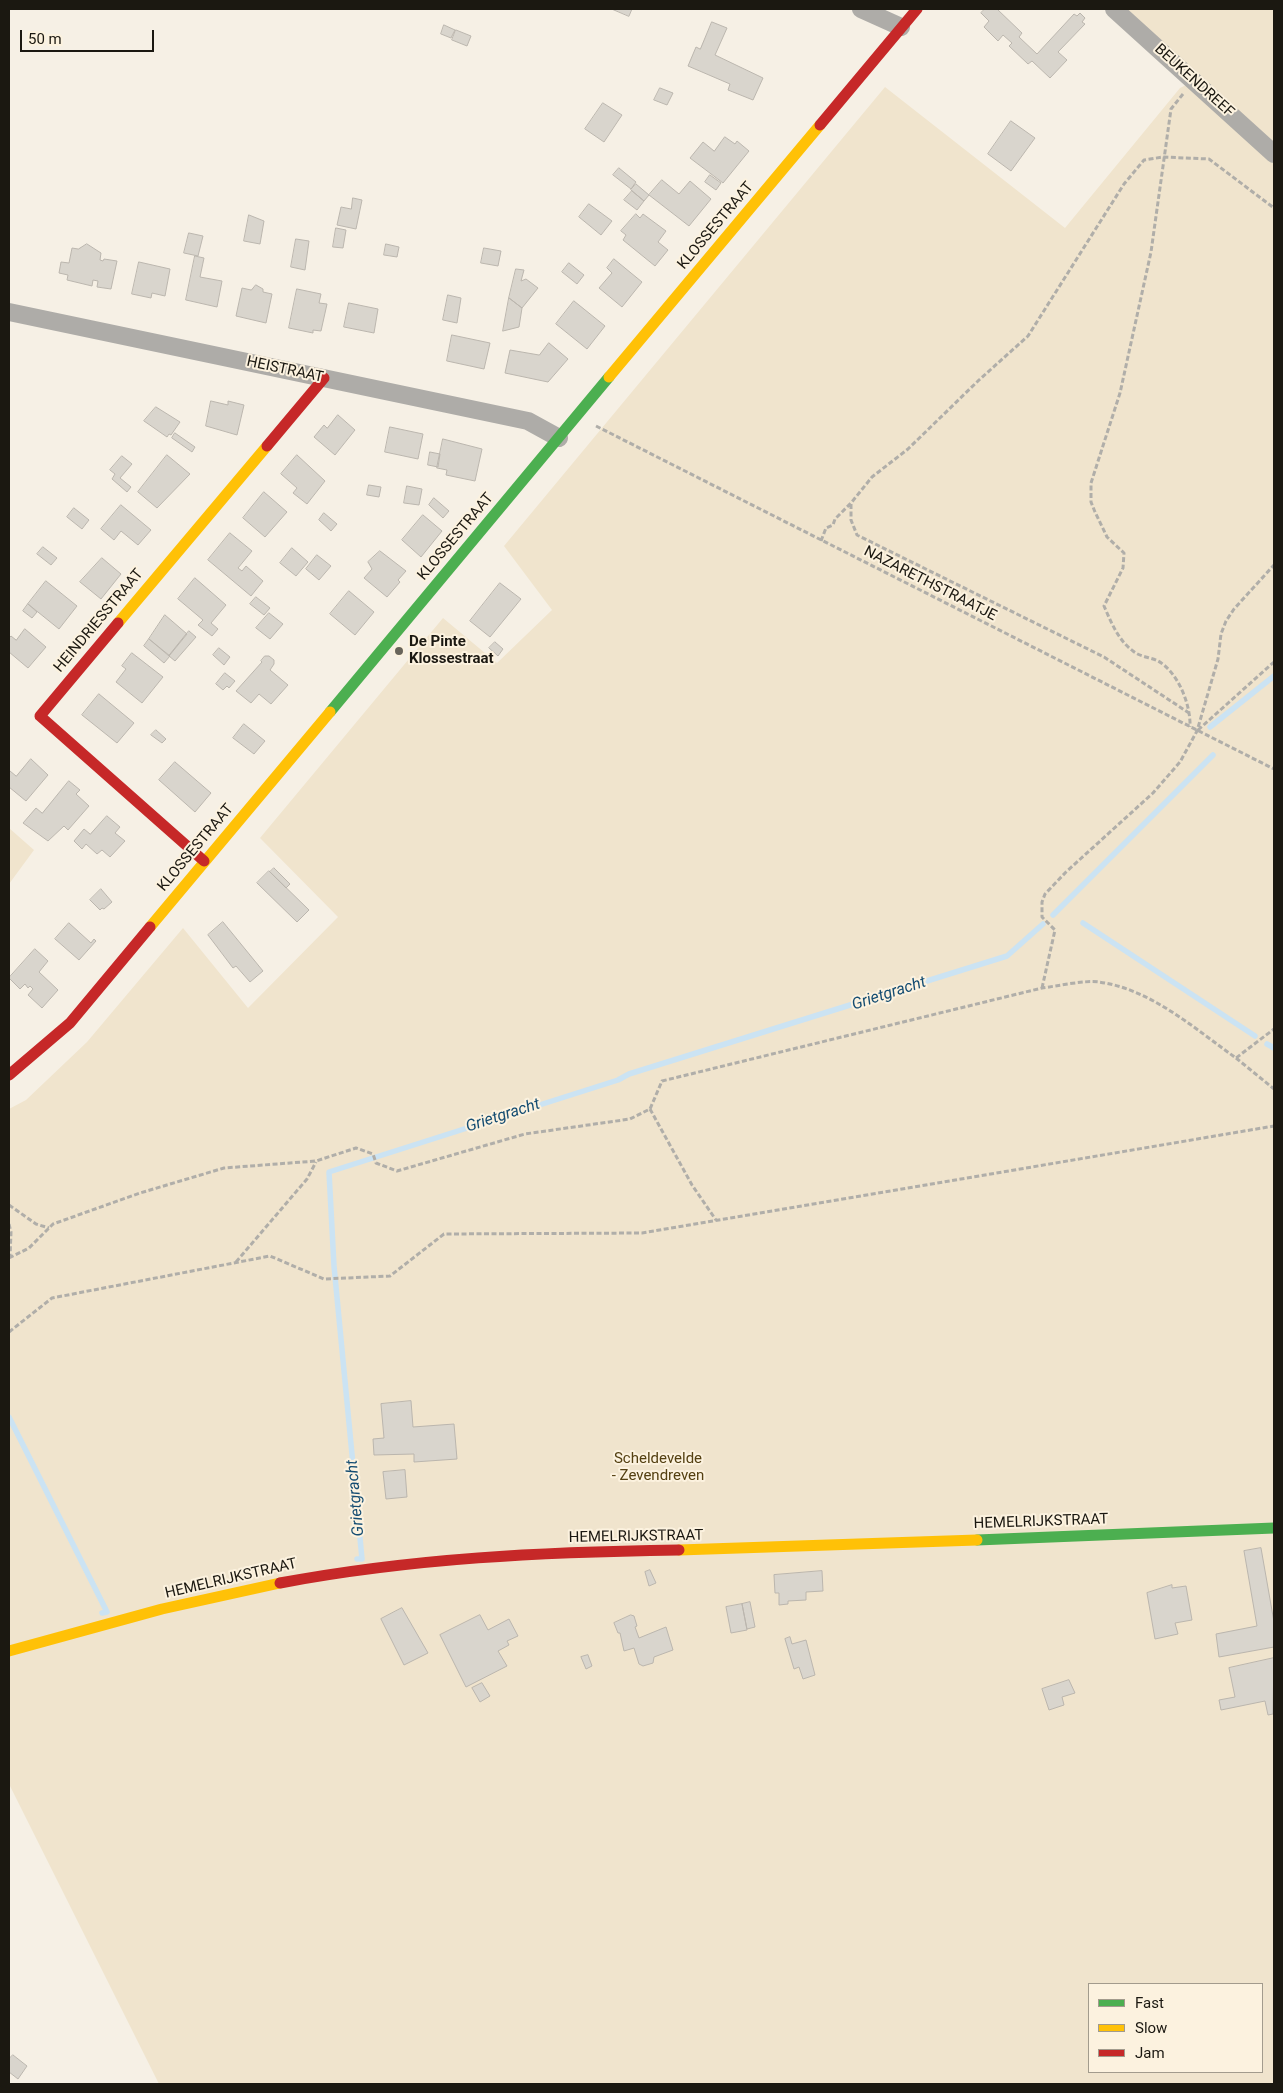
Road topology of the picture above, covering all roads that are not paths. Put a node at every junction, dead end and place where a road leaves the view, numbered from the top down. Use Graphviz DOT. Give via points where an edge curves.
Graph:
graph roads {
  1 [pos="861,9"];
  2 [pos="917,9"];
  3 [pos="1114,9"];
  4 [pos="901,27"];
  5 [pos="1274,154"];
  6 [pos="9,312"];
  7 [pos="324,378"];
  8 [pos="558,438"];
  9 [pos="204,861"];
  10 [pos="9,1076"];
  11 [pos="1274,1528"];
  12 [pos="9,1651"];
  1 -- 4 [label="street"];
  2 -- 4 [label="street, KLOSSESTRAAT"];
  3 -- 5 [label="street, BEUKENDREEF"];
  4 -- 8 [label="street, KLOSSESTRAAT"];
  6 -- 7 [label="street, HEISTRAAT"];
  7 -- 8 [label="street, HEISTRAAT" via="528,421"];
  7 -- 9 [label="street, HEINDRIESSTRAAT" via="40,716"];
  8 -- 9 [label="street, KLOSSESTRAAT"];
  9 -- 10 [label="street, KLOSSESTRAAT" via="70,1023"];
  11 -- 12 [label="street, HEMELRIJKSTRAAT" via="501,1555 422,1561 244,1590"];
}
